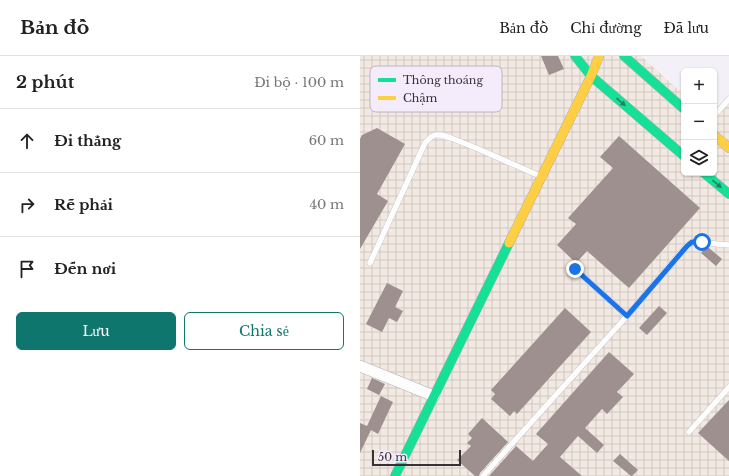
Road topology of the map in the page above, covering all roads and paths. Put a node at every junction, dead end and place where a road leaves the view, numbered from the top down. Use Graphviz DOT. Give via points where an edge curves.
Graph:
graph roads {
  1 [pos="575,56"];
  2 [pos="599,56"];
  3 [pos="624,56"];
  4 [pos="591,76"];
  5 [pos="729,99"];
  6 [pos="681,106"];
  7 [pos="717,113"];
  8 [pos="717,138"];
  9 [pos="729,148"];
  10 [pos="681,153"];
  11 [pos="708,176"];
  12 [pos="542,177"];
  13 [pos="729,194"];
  14 [pos="729,245"];
  15 [pos="370,263"];
  16 [pos="575,269"];
  17 [pos="627,316"];
  18 [pos="360,366"];
  19 [pos="729,386"];
  20 [pos="434,396"];
  21 [pos="689,432"];
  22 [pos="395,476"];
  23 [pos="483,476"];
  1 -- 4 [label="street"];
  2 -- 4 [label="street"];
  3 -- 6 [label="street"];
  4 -- 10 [label="street, one-way"];
  4 -- 12 [label="street"];
  5 -- 7 [label="lane"];
  8 -- 9 [label="street"];
  11 -- 13 [label="street, one-way"];
  12 -- 15 [label="lane" via="451,138 441,135 431,137 425,143"];
  12 -- 20 [label="street"];
  14 -- 17 [label="lane" via="692,242"];
  16 -- 17 [label="lane"];
  17 -- 23 [label="lane"];
  18 -- 20 [label="street"];
  19 -- 21 [label="lane"];
  20 -- 22 [label="street"];
}
